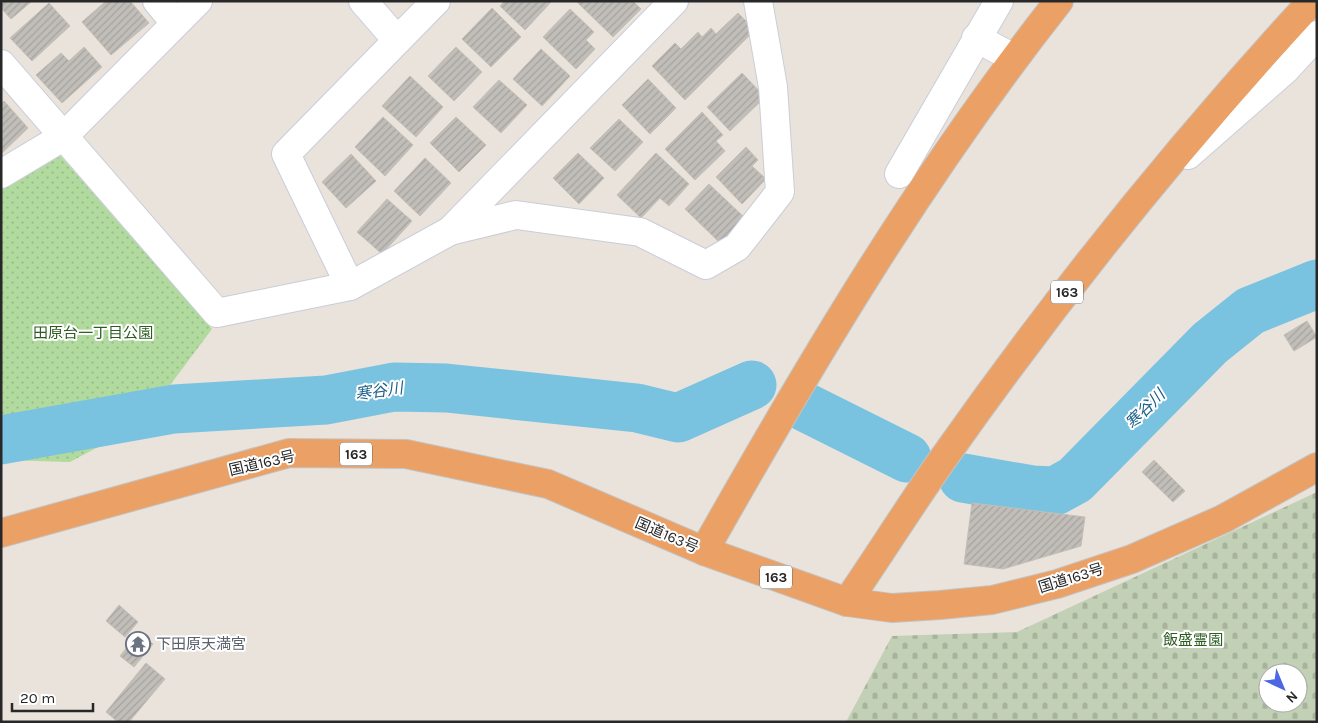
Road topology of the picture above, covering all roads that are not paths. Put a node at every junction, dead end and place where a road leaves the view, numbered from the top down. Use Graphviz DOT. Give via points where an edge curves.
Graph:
graph roads {
  1 [pos="156,1"];
  2 [pos="198,1"];
  3 [pos="363,1"];
  4 [pos="436,1"];
  5 [pos="674,1"];
  6 [pos="758,1"];
  7 [pos="999,1"];
  8 [pos="1059,1"];
  9 [pos="1312,1"];
  10 [pos="175,23"];
  11 [pos="1317,36"];
  12 [pos="976,38"];
  13 [pos="397,40"];
  14 [pos="1014,58"];
  15 [pos="1,64"];
  16 [pos="64,137"];
  17 [pos="1,174"];
  18 [pos="899,174"];
  19 [pos="1144,194"];
  20 [pos="450,231"];
  21 [pos="350,286"];
  22 [pos="1317,467"];
  23 [pos="1,533"];
  24 [pos="704,551"];
  25 [pos="848,602"];
  1 -- 10 [label="street"];
  2 -- 10 [label="street"];
  3 -- 13 [label="street"];
  4 -- 13 [label="street"];
  5 -- 20 [label="street"];
  6 -- 20 [label="street" via="773,87 780,192 737,248 706,265 640,232 516,215"];
  7 -- 12 [label="street"];
  8 -- 14 [label="highway"];
  9 -- 19 [label="highway, 163"];
  10 -- 16 [label="street"];
  11 -- 19 [label="street" via="1284,70"];
  12 -- 14 [label="street"];
  12 -- 18 [label="street"];
  13 -- 21 [label="street" via="286,154"];
  14 -- 24 [label="highway" via="936,167 856,290"];
  15 -- 16 [label="street"];
  16 -- 17 [label="street"];
  16 -- 21 [label="street" via="217,313"];
  19 -- 25 [label="highway, 163" via="945,456"];
  20 -- 21 [label="street"];
  22 -- 25 [label="highway, 国道163号 / 163" via="1223,519 1132,559 1057,584 992,600 948,604 892,608"];
  23 -- 24 [label="highway, 国道163号 / 163" via="289,453 406,454 548,484"];
  24 -- 25 [label="highway, 国道163号 / 163"];
}
